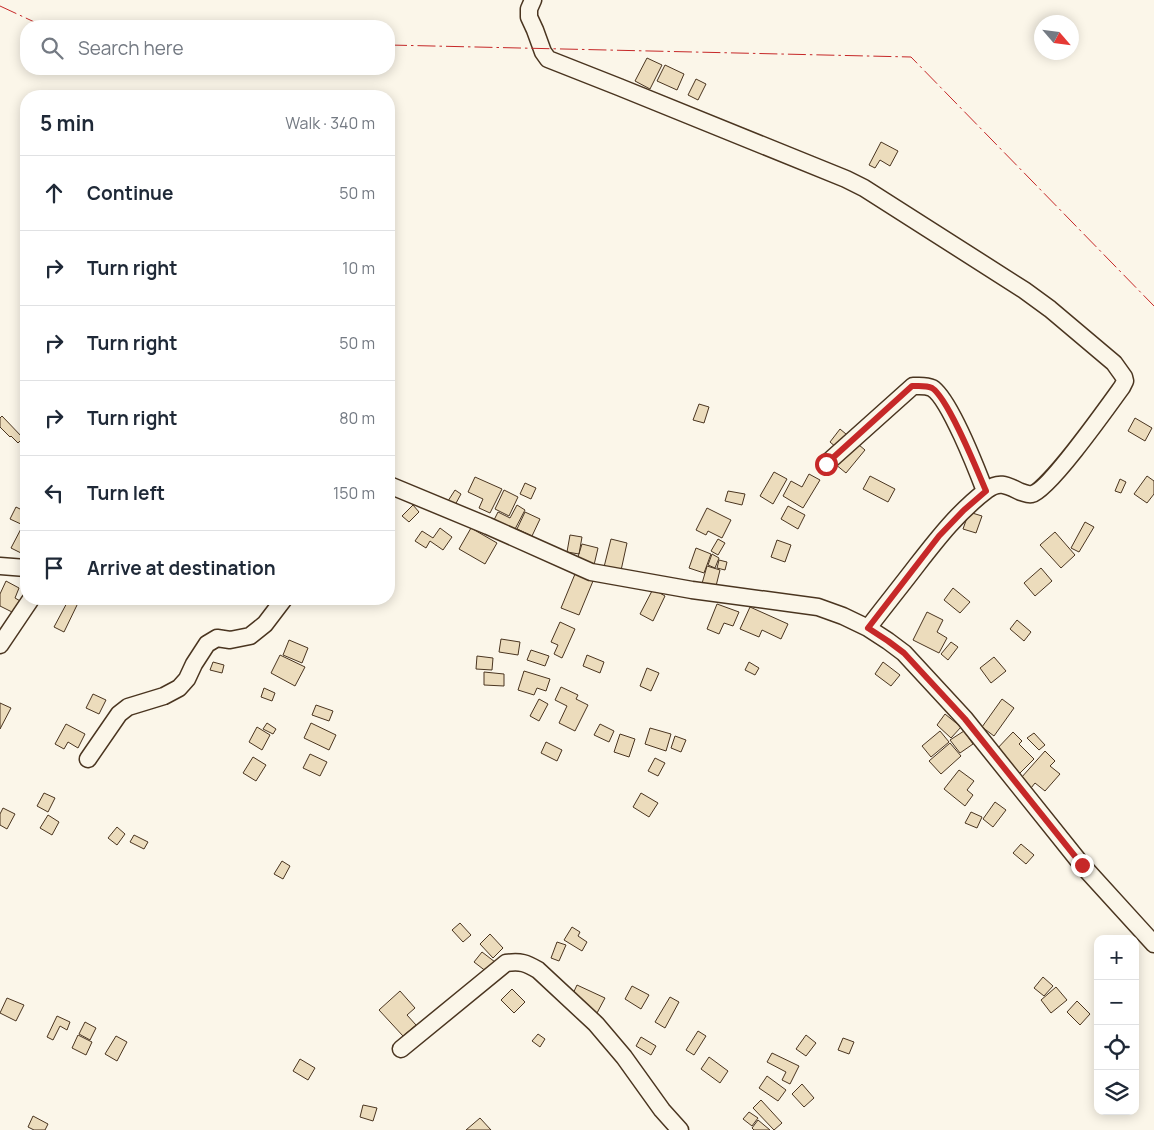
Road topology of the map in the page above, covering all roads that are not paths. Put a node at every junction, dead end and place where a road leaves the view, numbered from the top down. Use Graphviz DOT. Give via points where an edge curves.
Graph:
graph roads {
  1 [pos="533,0"];
  2 [pos="826,464"];
  3 [pos="395,487"];
  4 [pos="986,491"];
  5 [pos="0,566"];
  6 [pos="20,568"];
  7 [pos="27,605"];
  8 [pos="279,605"];
  9 [pos="868,628"];
  10 [pos="0,646"];
  11 [pos="88,759"];
  12 [pos="1154,944"];
  13 [pos="401,1049"];
  14 [pos="680,1130"];
  1 -- 4 [label="street" via="529,17 548,59 864,188 1024,290 1114,363 1124,377 1122,387 1067,460 1039,491 1027,494 1000,484"];
  2 -- 4 [label="street" via="912,386 931,387 947,406"];
  3 -- 9 [label="street" via="591,572 818,607"];
  4 -- 9 [label="street" via="939,536"];
  5 -- 6 [label="street"];
  7 -- 10 [label="street"];
  8 -- 11 [label="street" via="265,624 250,636 230,640 217,638 206,644 179,688 128,707 119,714"];
  9 -- 12 [label="street" via="904,653 965,719 1082,865"];
  13 -- 14 [label="street" via="506,963 518,961 529,964 596,1024"];
}
